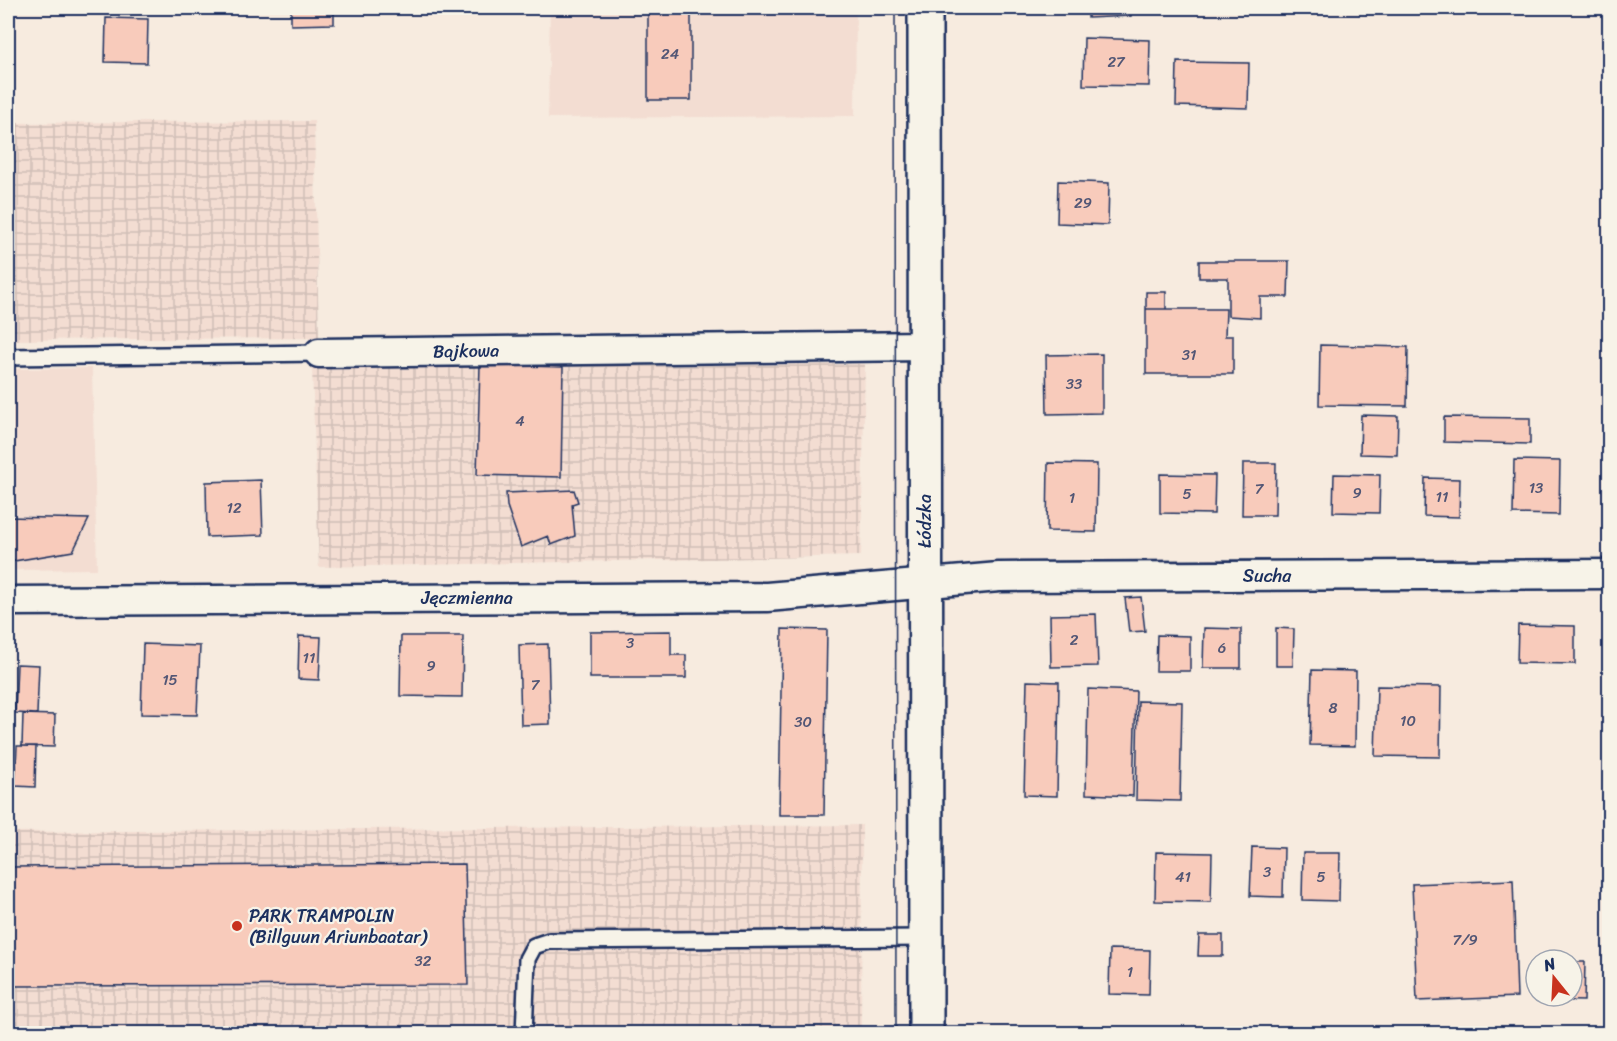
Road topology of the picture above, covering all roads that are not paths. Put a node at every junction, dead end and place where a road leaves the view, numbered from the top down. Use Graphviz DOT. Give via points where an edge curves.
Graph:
graph roads {
  1 [pos="925,8"];
  2 [pos="925,345"];
  3 [pos="319,353"];
  4 [pos="8,357"];
  5 [pos="1610,574"];
  6 [pos="925,583"];
  7 [pos="8,601"];
  8 [pos="925,939"];
  9 [pos="524,1034"];
  10 [pos="926,1034"];
  1 -- 2 [label="main road, Łódzka"];
  2 -- 3 [label="street, Bajkowa"];
  2 -- 6 [label="main road, Łódzka"];
  3 -- 4 [label="lane, Bajkowa"];
  5 -- 6 [label="street, Sucha" via="999,577"];
  6 -- 7 [label="street, Jęczmienna" via="767,597"];
  6 -- 8 [label="main road, Łódzka"];
  8 -- 9 [label="lane" via="549,941 534,946 527,959"];
  8 -- 10 [label="main road, Łódzka"];
}
